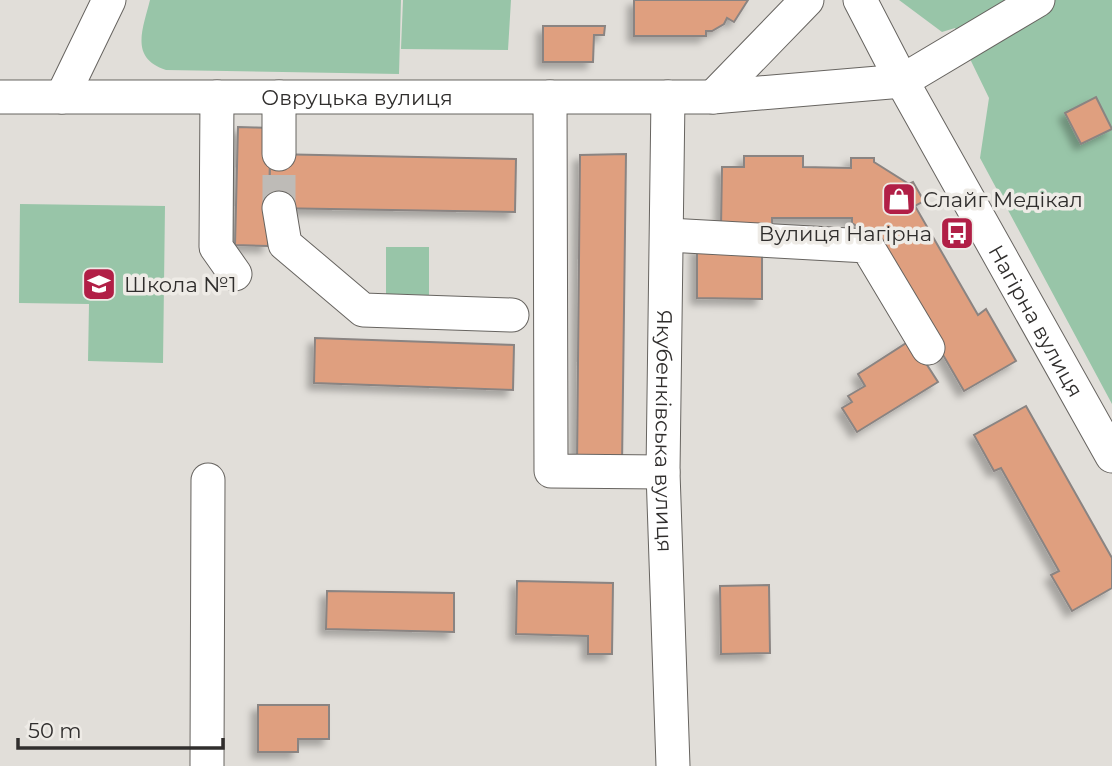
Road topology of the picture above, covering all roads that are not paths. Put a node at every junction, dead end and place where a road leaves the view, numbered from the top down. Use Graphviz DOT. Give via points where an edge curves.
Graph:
graph roads {
  1 [pos="108,0"];
  2 [pos="807,0"];
  3 [pos="860,0"];
  4 [pos="1038,0"];
  5 [pos="902,81"];
  6 [pos="0,97"];
  7 [pos="62,97"];
  8 [pos="217,97"];
  9 [pos="279,97"];
  10 [pos="550,97"];
  11 [pos="668,97"];
  12 [pos="713,97"];
  13 [pos="279,154"];
  14 [pos="279,208"];
  15 [pos="668,235"];
  16 [pos="235,274"];
  17 [pos="512,315"];
  18 [pos="928,348"];
  19 [pos="1111,452"];
  20 [pos="663,472"];
  21 [pos="208,480"];
  22 [pos="207,766"];
  23 [pos="673,766"];
  1 -- 7 [label="street"];
  2 -- 12 [label="street"];
  3 -- 5 [label="street, Нагірна вулиця"];
  4 -- 5 [label="street"];
  5 -- 12 [label="street, Овруцька вулиця"];
  5 -- 19 [label="street, Нагірна вулиця"];
  6 -- 7 [label="street, Овруцька вулиця"];
  7 -- 8 [label="street, Овруцька вулиця"];
  8 -- 9 [label="street, Овруцька вулиця"];
  8 -- 16 [label="street" via="216,247"];
  9 -- 10 [label="street, Овруцька вулиця"];
  9 -- 13 [label="street"];
  10 -- 11 [label="street, Овруцька вулиця"];
  10 -- 20 [label="street" via="551,471"];
  11 -- 12 [label="street, Овруцька вулиця"];
  11 -- 15 [label="street, Якубенківська вулиця"];
  14 -- 17 [label="street" via="285,244 363,310"];
  15 -- 18 [label="street" via="867,246"];
  15 -- 20 [label="street, Якубенківська вулиця"];
  20 -- 23 [label="street, Якубенківська вулиця"];
  21 -- 22 [label="street"];
}
